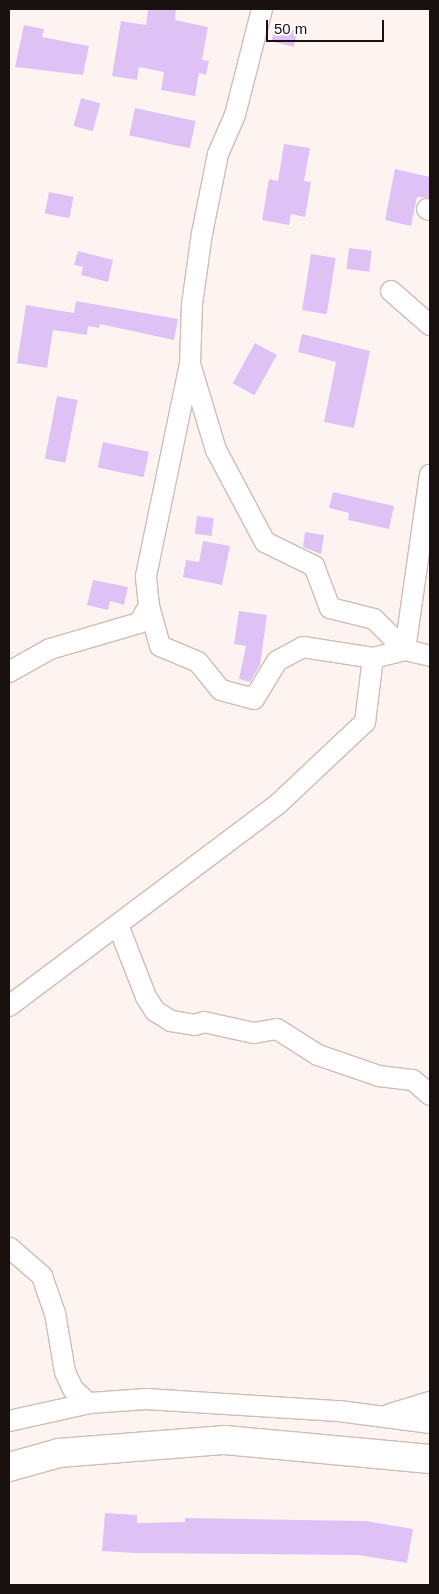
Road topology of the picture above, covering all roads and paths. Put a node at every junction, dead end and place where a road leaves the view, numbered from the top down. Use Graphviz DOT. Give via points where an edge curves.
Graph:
graph roads {
  1 [pos="262,9"];
  2 [pos="391,291"];
  3 [pos="430,325"];
  4 [pos="190,364"];
  5 [pos="430,475"];
  6 [pos="149,606"];
  7 [pos="405,650"];
  8 [pos="430,656"];
  9 [pos="373,658"];
  10 [pos="9,672"];
  11 [pos="118,924"];
  12 [pos="9,1006"];
  13 [pos="430,1095"];
  14 [pos="10,1248"];
  15 [pos="430,1402"];
  16 [pos="88,1403"];
  17 [pos="383,1416"];
  18 [pos="9,1421"];
  19 [pos="430,1423"];
  20 [pos="430,1459"];
  21 [pos="9,1467"];
  1 -- 4 [label="street" via="235,115 218,154 192,304"];
  2 -- 3 [label="street"];
  4 -- 6 [label="street" via="146,576"];
  4 -- 7 [label="street" via="216,450 265,542 314,566 330,608 374,619"];
  5 -- 7 [label="street"];
  6 -- 9 [label="street" via="160,646 198,662 221,690 254,699 277,661 303,647"];
  6 -- 10 [label="street" via="139,623 50,649"];
  7 -- 8 [label="street"];
  7 -- 9 [label="street"];
  9 -- 11 [label="street" via="365,722 278,804"];
  11 -- 12 [label="street"];
  11 -- 13 [label="street" via="146,997 156,1011 171,1021 195,1025 204,1022 247,1032 277,1029 318,1055 378,1076 412,1080"];
  14 -- 16 [label="street" via="42,1276 55,1313 65,1372"];
  15 -- 17 [label="street"];
  16 -- 17 [label="street" via="146,1400"];
  16 -- 18 [label="street"];
  17 -- 19 [label="street"];
  20 -- 21 [label="highway" via="225,1440 59,1453"];
}
